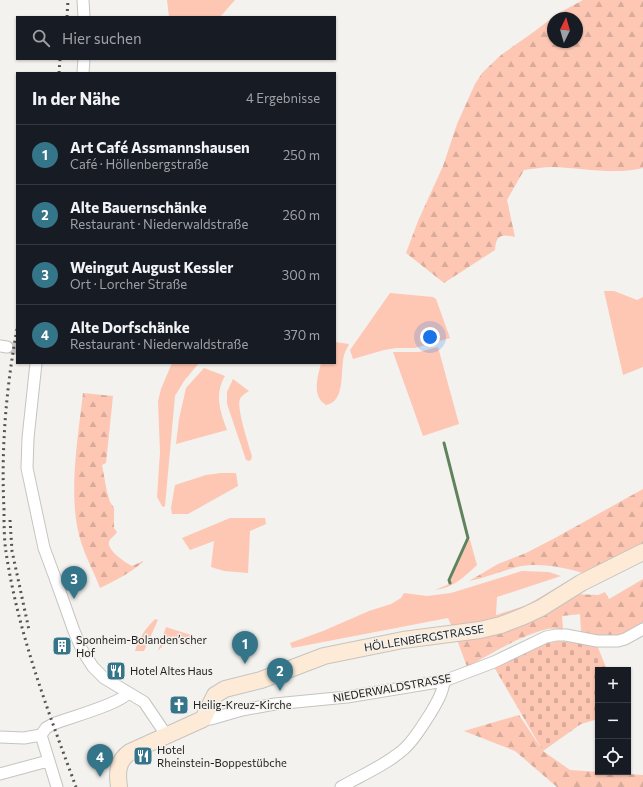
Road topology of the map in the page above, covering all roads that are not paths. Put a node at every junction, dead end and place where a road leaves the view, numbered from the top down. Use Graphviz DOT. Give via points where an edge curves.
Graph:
graph roads {
  1 [pos="83,0"];
  2 [pos="84,16"];
  3 [pos="84,60"];
  4 [pos="83,72"];
  5 [pos="36,364"];
  6 [pos="643,552"];
  7 [pos="643,629"];
  8 [pos="444,681"];
  9 [pos="128,693"];
  10 [pos="203,719"];
  11 [pos="41,734"];
  12 [pos="167,736"];
  13 [pos="0,737"];
  14 [pos="48,761"];
  15 [pos="0,774"];
  16 [pos="57,787"];
  17 [pos="119,787"];
  18 [pos="341,787"];
  1 -- 2 [label="street"];
  3 -- 4 [label="street"];
  5 -- 9 [label="street" via="27,468 44,548 82,650 104,678"];
  6 -- 10 [label="main road, HÖLLENBERGSTRASSE" via="581,583 541,608 501,625 403,640 324,656 261,680 225,688 215,695"];
  7 -- 8 [label="street, NIEDERWALDSTRASSE" via="625,639 612,642 566,635 546,637 494,662"];
  8 -- 10 [label="street, NIEDERWALDSTRASSE" via="347,697 274,704"];
  8 -- 18 [label="street" via="435,706 404,749 390,760"];
  9 -- 11 [label="street" via="122,698 53,724"];
  9 -- 12 [label="street" via="147,704"];
  10 -- 12 [label="main road"];
  11 -- 13 [label="street" via="18,738"];
  11 -- 14 [label="street"];
  12 -- 17 [label="main road" via="123,757 117,771"];
  14 -- 15 [label="street"];
  14 -- 16 [label="street"];
}
